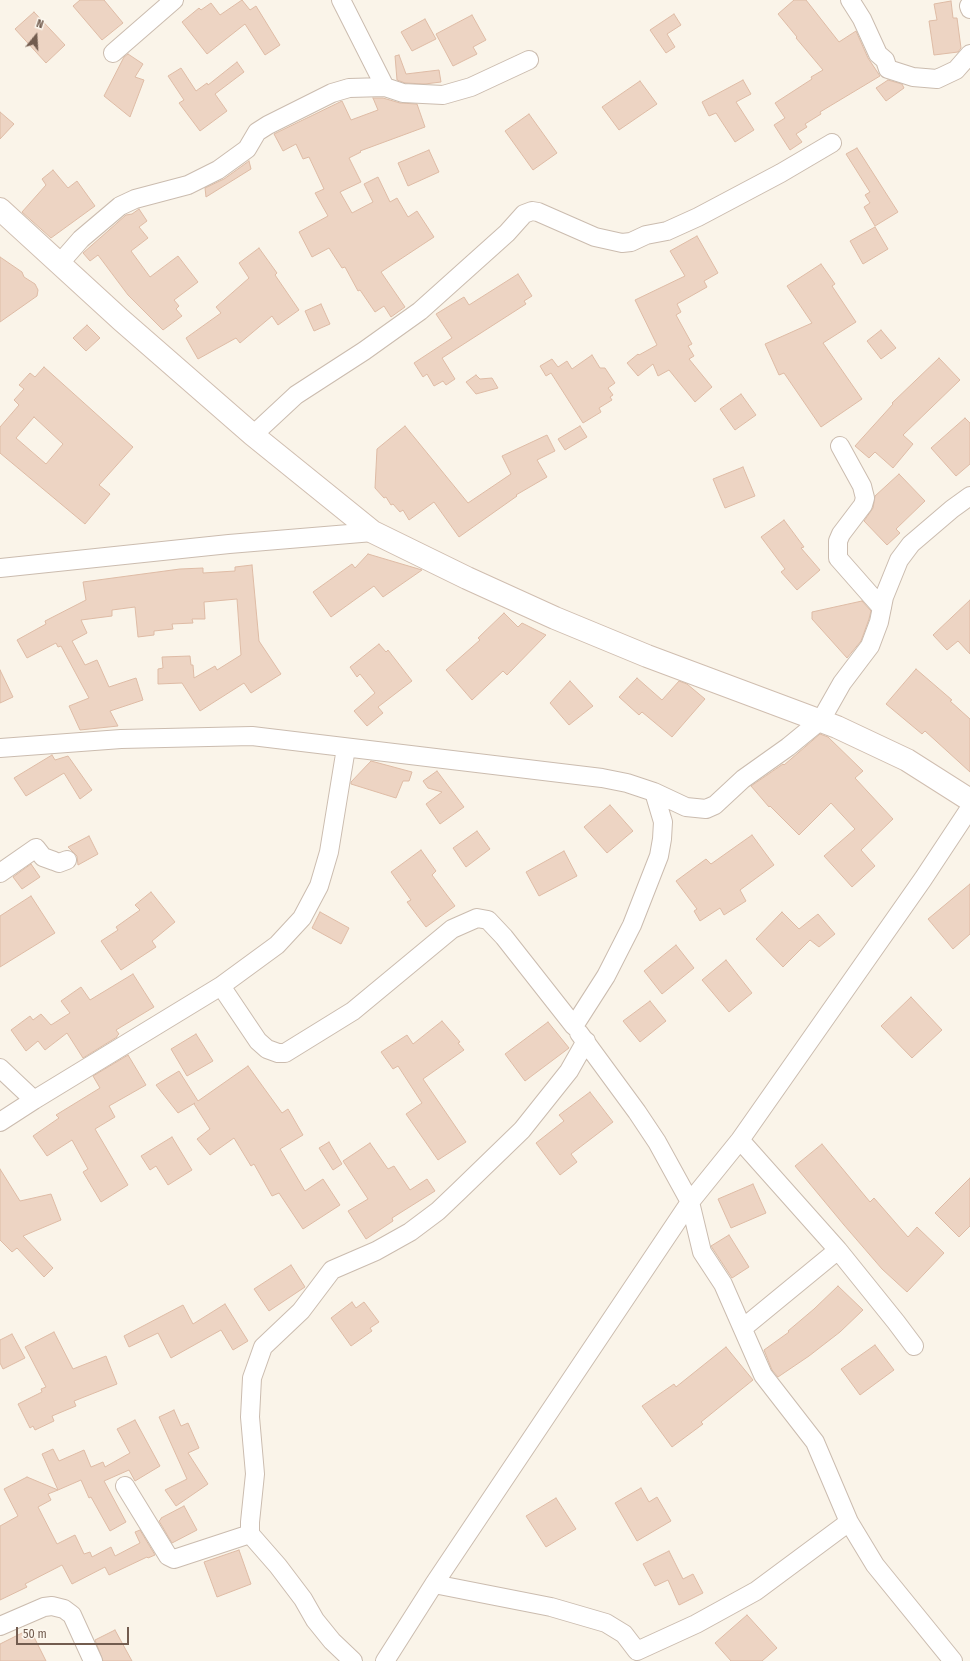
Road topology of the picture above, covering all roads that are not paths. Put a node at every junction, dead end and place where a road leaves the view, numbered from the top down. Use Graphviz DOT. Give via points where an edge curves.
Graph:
graph roads {
  1 [pos="174,0"];
  2 [pos="341,0"];
  3 [pos="850,0"];
  4 [pos="113,53"];
  5 [pos="970,54"];
  6 [pos="529,60"];
  7 [pos="385,87"];
  8 [pos="832,143"];
  9 [pos="0,209"];
  10 [pos="60,263"];
  11 [pos="253,435"];
  12 [pos="840,446"];
  13 [pos="970,496"];
  14 [pos="373,532"];
  15 [pos="0,568"];
  16 [pos="882,608"];
  17 [pos="821,720"];
  18 [pos="0,748"];
  19 [pos="346,748"];
  20 [pos="654,792"];
  21 [pos="970,800"];
  22 [pos="970,808"];
  23 [pos="67,860"];
  24 [pos="0,873"];
  25 [pos="221,986"];
  26 [pos="574,1026"];
  27 [pos="586,1041"];
  28 [pos="0,1068"];
  29 [pos="34,1100"];
  30 [pos="0,1122"];
  31 [pos="740,1140"];
  32 [pos="690,1202"];
  33 [pos="838,1250"];
  34 [pos="743,1328"];
  35 [pos="914,1346"];
  36 [pos="125,1486"];
  37 [pos="849,1522"];
  38 [pos="250,1534"];
  39 [pos="434,1584"];
  40 [pos="0,1626"];
  41 [pos="637,1656"];
  42 [pos="93,1661"];
  43 [pos="352,1661"];
  44 [pos="385,1661"];
  45 [pos="953,1661"];
  1 -- 4 [label="street"];
  2 -- 7 [label="street"];
  3 -- 5 [label="street" via="888,69 913,77 937,79 956,70"];
  6 -- 7 [label="street" via="471,87 443,95 403,93"];
  7 -- 10 [label="street" via="349,88 268,125 257,132 247,149 218,170 188,185 135,199 120,206 81,239"];
  8 -- 11 [label="street" via="698,217 667,231 646,235 631,242 622,243 595,237 538,212 524,214 507,233 420,311 296,395"];
  9 -- 10 [label="street"];
  10 -- 11 [label="street"];
  11 -- 14 [label="street"];
  12 -- 16 [label="street" via="862,486 865,498 863,505 841,534 838,558"];
  13 -- 16 [label="street" via="952,508 911,544 899,560"];
  14 -- 15 [label="street"];
  14 -- 17 [label="street" via="555,618 647,656"];
  16 -- 17 [label="street" via="870,646 842,683"];
  17 -- 20 [label="street" via="743,779 715,805 696,809 686,807"];
  17 -- 21 [label="street" via="907,760"];
  18 -- 19 [label="street" via="121,739 252,736"];
  19 -- 20 [label="street" via="602,778"];
  19 -- 25 [label="street" via="329,852 319,886 302,918 277,945"];
  20 -- 26 [label="street" via="663,822 658,856 632,925 606,976"];
  22 -- 31 [label="street"];
  23 -- 24 [label="street" via="59,863 43,857 36,848"];
  25 -- 26 [label="street" via="258,1041 267,1049 285,1053 353,1011 452,929 476,918 488,920 504,937"];
  25 -- 29 [label="street"];
  26 -- 27 [label="street"];
  27 -- 32 [label="street" via="657,1142"];
  27 -- 38 [label="street" via="568,1071 522,1130 438,1211 410,1232 376,1251 332,1270 301,1311 263,1347 252,1378 250,1416 255,1474"];
  28 -- 29 [label="street"];
  29 -- 30 [label="street"];
  31 -- 32 [label="street"];
  31 -- 33 [label="street"];
  32 -- 34 [label="street" via="702,1252 723,1284"];
  32 -- 39 [label="street"];
  33 -- 34 [label="street"];
  33 -- 35 [label="street"];
  34 -- 37 [label="street" via="763,1375 815,1442"];
  36 -- 38 [label="street" via="168,1556 174,1559"];
  37 -- 41 [label="street" via="756,1591"];
  37 -- 45 [label="street" via="875,1565"];
  38 -- 43 [label="street" via="278,1566 315,1620"];
  39 -- 41 [label="street" via="551,1607 606,1623 624,1634"];
  39 -- 44 [label="street"];
  40 -- 42 [label="street" via="44,1607 59,1607 72,1615"];
}
